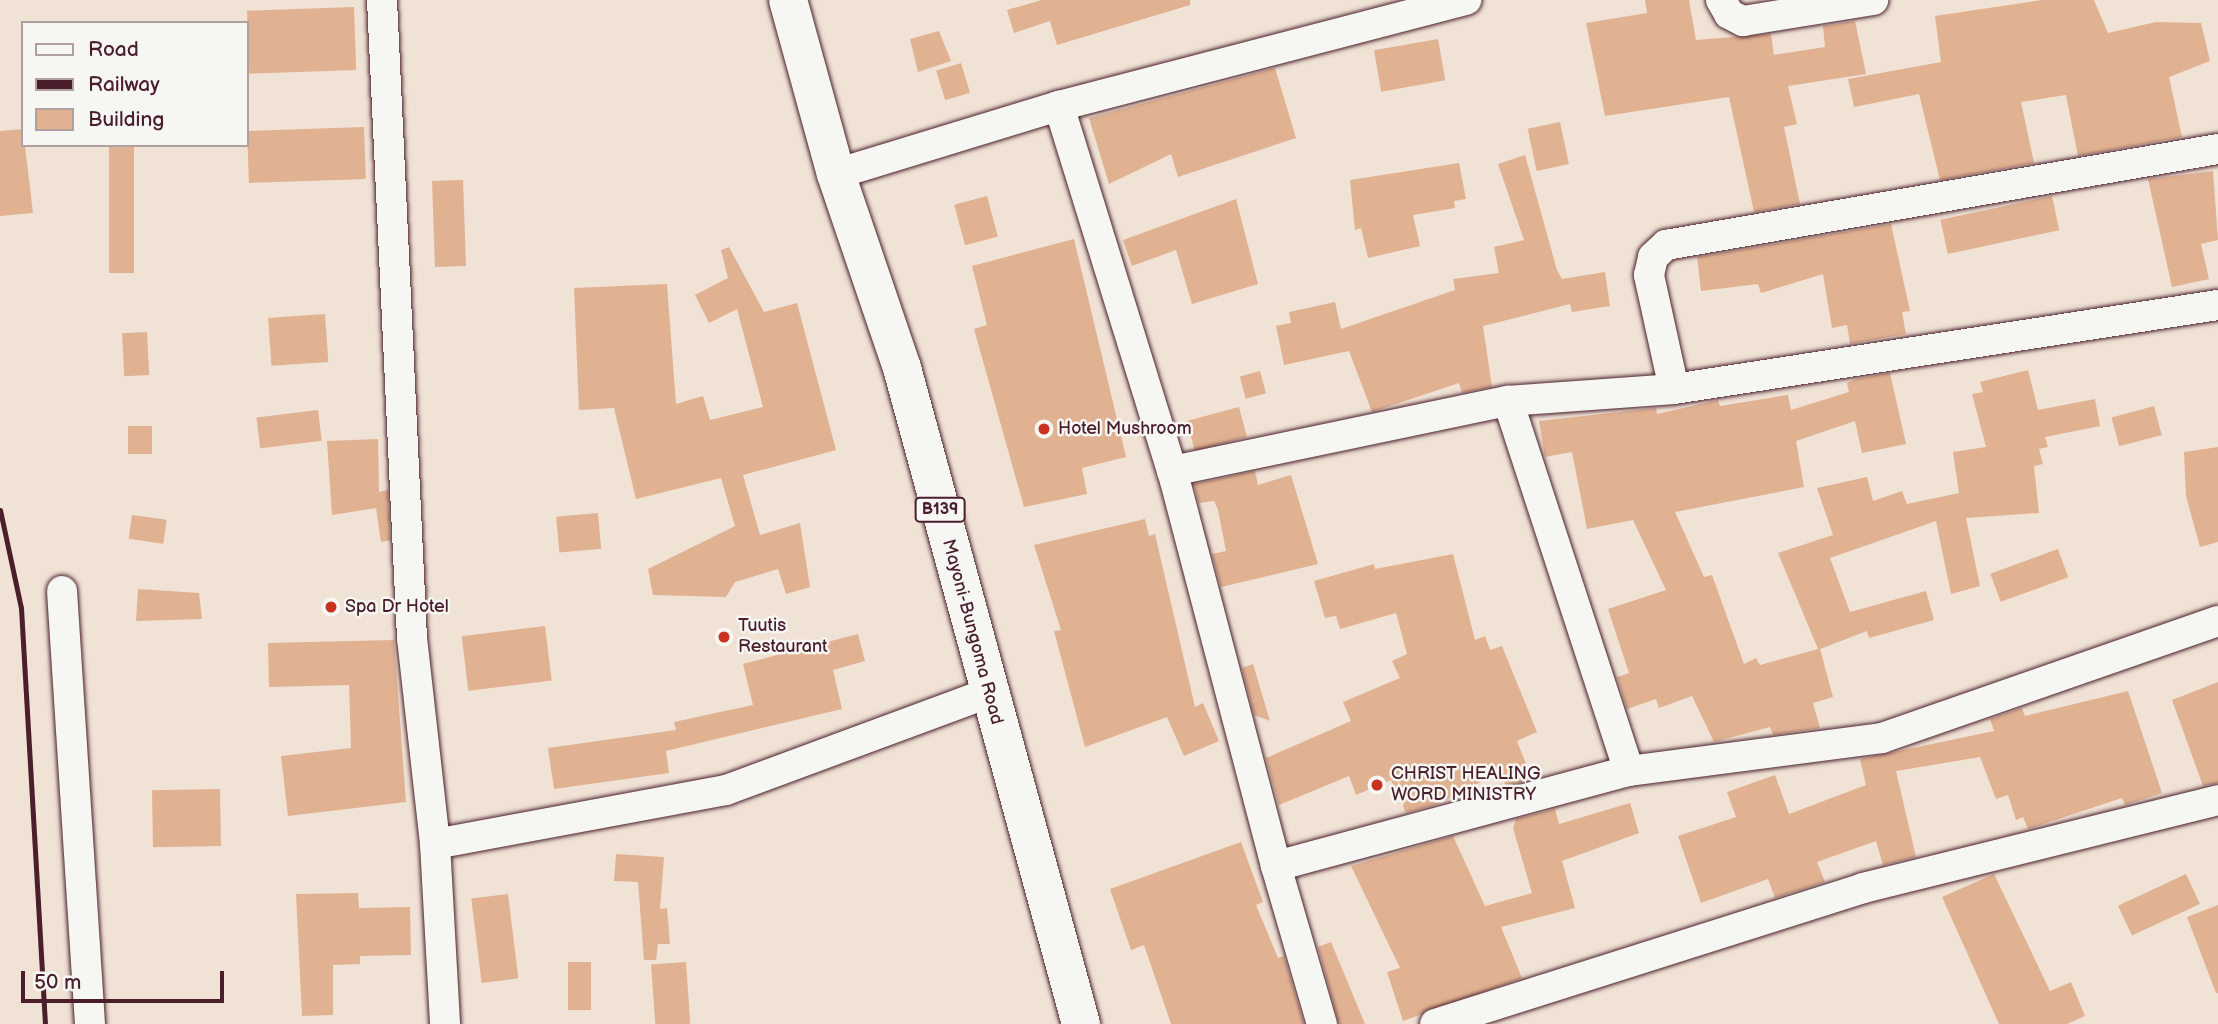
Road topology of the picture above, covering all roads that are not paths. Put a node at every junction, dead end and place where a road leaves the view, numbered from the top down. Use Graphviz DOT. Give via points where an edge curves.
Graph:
graph roads {
  1 [pos="382,0"];
  2 [pos="788,0"];
  3 [pos="1466,0"];
  4 [pos="1721,0"];
  5 [pos="1873,0"];
  6 [pos="1059,106"];
  7 [pos="2218,149"];
  8 [pos="836,174"];
  9 [pos="2218,304"];
  10 [pos="1674,389"];
  11 [pos="1508,401"];
  12 [pos="1172,471"];
  13 [pos="62,591"];
  14 [pos="2218,621"];
  15 [pos="988,693"];
  16 [pos="1629,771"];
  17 [pos="2218,800"];
  18 [pos="435,844"];
  19 [pos="1276,866"];
  20 [pos="90,1024"];
  21 [pos="445,1024"];
  22 [pos="1082,1024"];
  23 [pos="1322,1024"];
  24 [pos="1435,1024"];
  1 -- 18 [label="street" via="412,638"];
  2 -- 8 [label="main road, Mayoni-Bungoma Road / B139"];
  3 -- 6 [label="street"];
  4 -- 5 [label="street" via="1743,21"];
  6 -- 8 [label="street"];
  6 -- 12 [label="street"];
  7 -- 10 [label="street" via="1666,244 1653,257 1649,275"];
  8 -- 15 [label="main road, Mayoni-Bungoma Road / B139" via="902,368"];
  9 -- 10 [label="street"];
  10 -- 11 [label="street"];
  11 -- 12 [label="street"];
  11 -- 16 [label="street"];
  12 -- 19 [label="street"];
  13 -- 20 [label="street"];
  14 -- 16 [label="street" via="1882,738"];
  15 -- 18 [label="street" via="726,790"];
  15 -- 22 [label="main road, Mayoni-Bungoma Road / B139"];
  16 -- 19 [label="street"];
  17 -- 24 [label="street" via="1863,888"];
  18 -- 21 [label="street"];
  19 -- 23 [label="street"];
}
